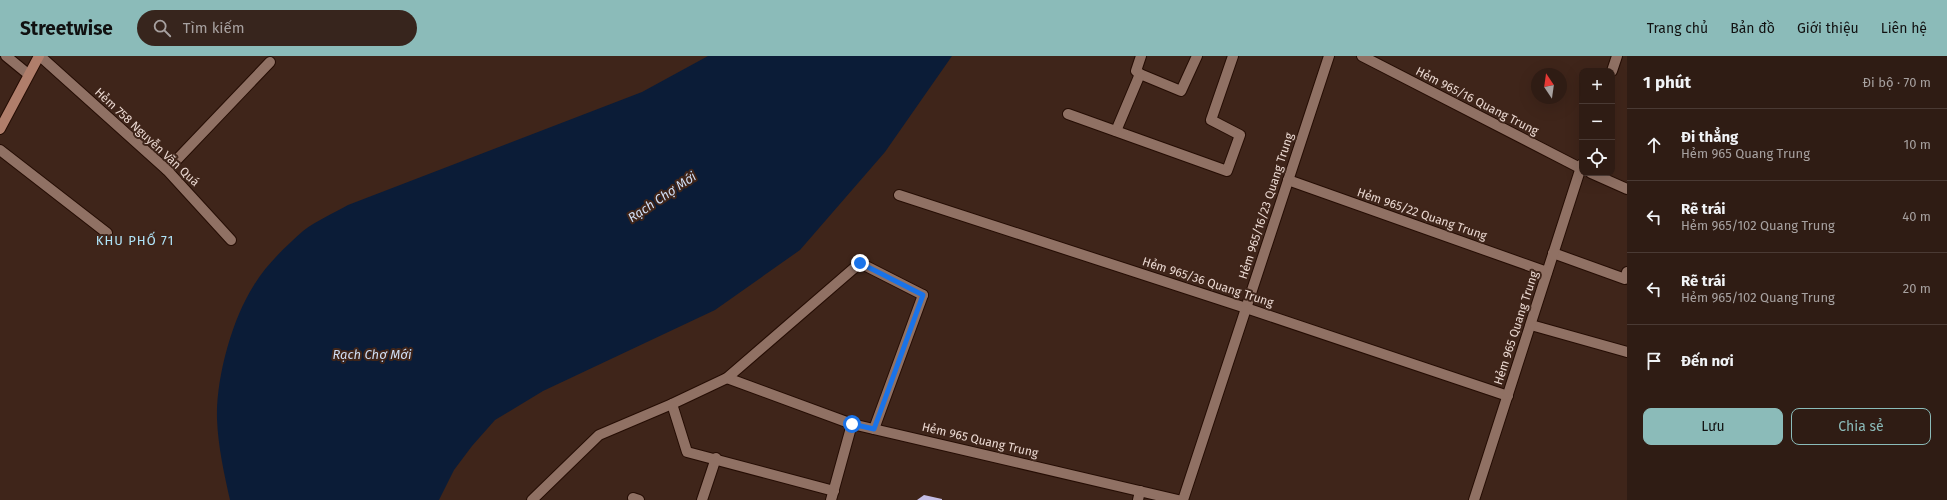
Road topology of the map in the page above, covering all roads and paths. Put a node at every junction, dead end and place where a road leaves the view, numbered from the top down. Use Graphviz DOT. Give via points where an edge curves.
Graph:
graph roads {
  1 [pos="6,56"];
  2 [pos="39,56"];
  3 [pos="1141,56"];
  4 [pos="1197,56"];
  5 [pos="1233,56"];
  6 [pos="1329,56"];
  7 [pos="1362,56"];
  8 [pos="1617,56"];
  9 [pos="270,62"];
  10 [pos="1613,68"];
  11 [pos="28,74"];
  12 [pos="1140,74"];
  13 [pos="1068,114"];
  14 [pos="0,129"];
  15 [pos="1116,131"];
  16 [pos="0,150"];
  17 [pos="1579,165"];
  18 [pos="167,170"];
  19 [pos="1579,176"];
  20 [pos="1598,176"];
  21 [pos="1288,180"];
  22 [pos="1627,189"];
  23 [pos="899,194"];
  24 [pos="107,233"];
  25 [pos="231,240"];
  26 [pos="1553,253"];
  27 [pos="1547,272"];
  28 [pos="1627,272"];
  29 [pos="1246,308"];
  30 [pos="1530,325"];
  31 [pos="1627,352"];
  32 [pos="727,378"];
  33 [pos="1508,396"];
  34 [pos="672,404"];
  35 [pos="852,424"];
  36 [pos="874,429"];
  37 [pos="716,458"];
  38 [pos="833,496"];
  39 [pos="1139,496"];
  40 [pos="1158,498"];
  41 [pos="532,500"];
  42 [pos="702,500"];
  43 [pos="1178,500"];
  44 [pos="1184,500"];
  45 [pos="1474,500"];
  1 -- 11 [label="street"];
  2 -- 11 [label="main road"];
  2 -- 18 [label="street, Hẻm 758 Nguyễn Văn Quá"];
  3 -- 12 [label="street" via="1136,71"];
  4 -- 12 [label="street" via="1181,92"];
  5 -- 15 [label="street" via="1211,120 1240,135 1227,171"];
  6 -- 21 [label="street, Hẻm 965/16/23 Quang Trung"];
  7 -- 17 [label="street, Hẻm 965/16 Quang Trung"];
  8 -- 10 [label="street"];
  9 -- 18 [label="street"];
  11 -- 14 [label="main road"];
  12 -- 15 [label="street"];
  13 -- 15 [label="street"];
  16 -- 24 [label="street"];
  18 -- 25 [label="street, Hẻm 758 Nguyễn Văn Quá"];
  19 -- 26 [label="street, Hẻm 965 Quang Trung"];
  20 -- 22 [label="street"];
  21 -- 27 [label="street, Hẻm 965/22 Quang Trung"];
  21 -- 29 [label="street, Hẻm 965/16/23 Quang Trung"];
  23 -- 29 [label="street, Hẻm 965/36 Quang Trung"];
  26 -- 27 [label="street, Hẻm 965 Quang Trung"];
  26 -- 28 [label="street" via="1625,279"];
  27 -- 30 [label="street, Hẻm 965 Quang Trung"];
  29 -- 33 [label="street, Hẻm 965/36 Quang Trung"];
  29 -- 44 [label="street, Hẻm 965/16/23 Quang Trung"];
  30 -- 31 [label="street"];
  30 -- 33 [label="street, Hẻm 965 Quang Trung"];
  32 -- 34 [label="street"];
  32 -- 35 [label="street, Hẻm 965 Quang Trung"];
  32 -- 36 [label="street" via="860,263 923,295"];
  33 -- 45 [label="street, Hẻm 965 Quang Trung"];
  34 -- 37 [label="street" via="687,452"];
  34 -- 41 [label="street" via="599,435"];
  35 -- 36 [label="street, Hẻm 965 Quang Trung"];
  35 -- 38 [label="street"];
  36 -- 39 [label="street, Hẻm 965 Quang Trung"];
  37 -- 38 [label="street"];
  37 -- 42 [label="street"];
  39 -- 40 [label="street, Hẻm 965 Quang Trung"];
  40 -- 43 [label="street, Hẻm 965 Quang Trung"];
}
